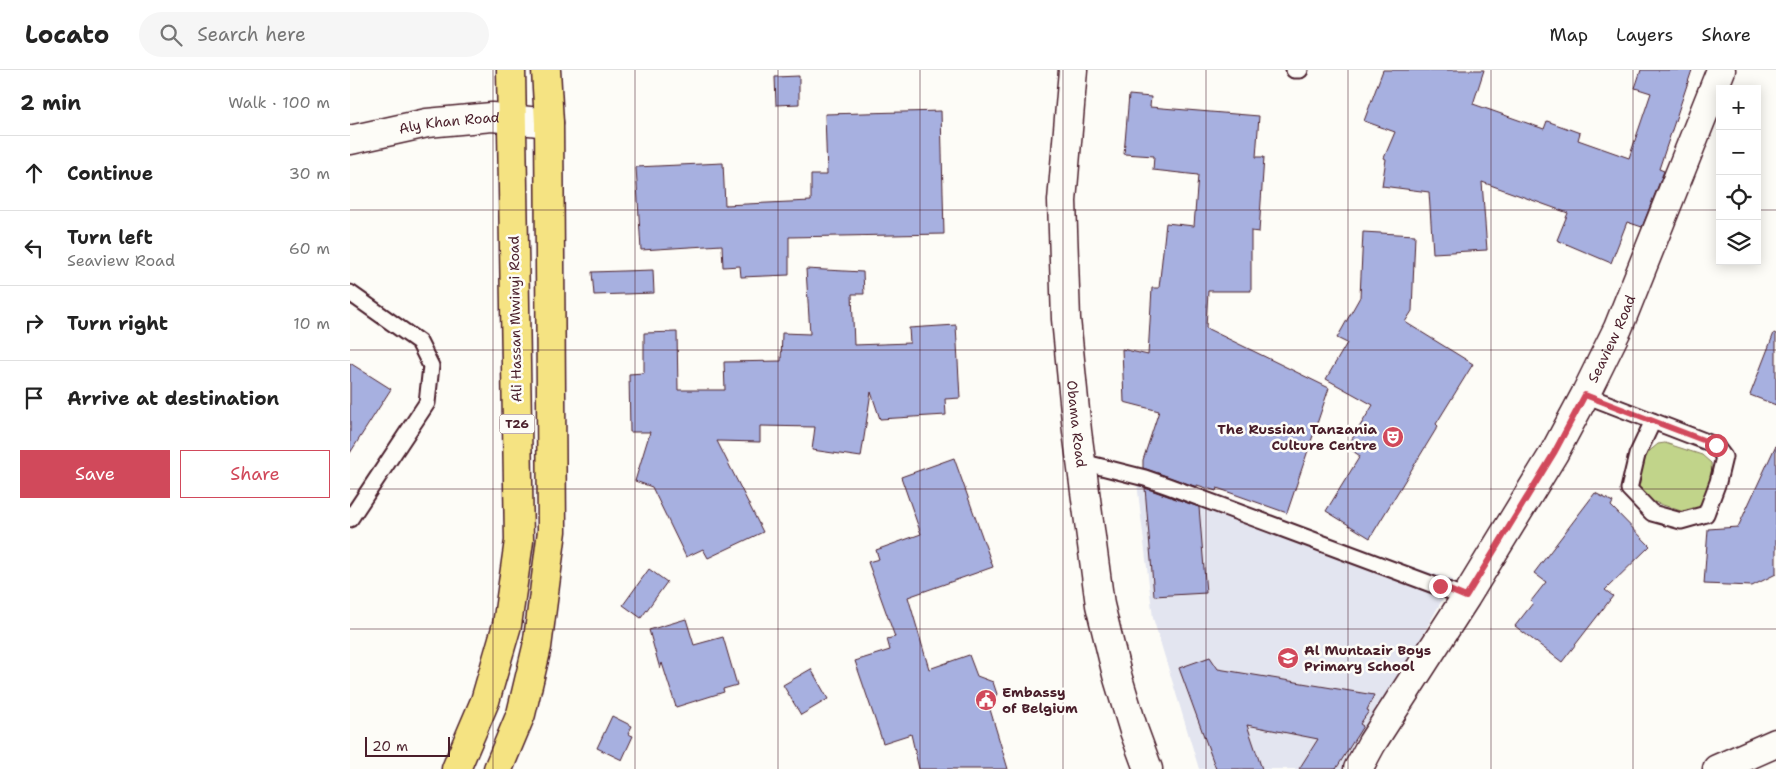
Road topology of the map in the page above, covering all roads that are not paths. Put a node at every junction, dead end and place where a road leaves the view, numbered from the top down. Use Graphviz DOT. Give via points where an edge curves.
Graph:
graph roads {
  1 [pos="511,70"];
  2 [pos="546,70"];
  3 [pos="1073,70"];
  4 [pos="1294,70"];
  5 [pos="1300,70"];
  6 [pos="1721,70"];
  7 [pos="512,119"];
  8 [pos="549,123"];
  9 [pos="350,140"];
  10 [pos="350,293"];
  11 [pos="1585,395"];
  12 [pos="1653,421"];
  13 [pos="1082,462"];
  14 [pos="350,519"];
  15 [pos="1466,597"];
  16 [pos="1776,743"];
  17 [pos="456,769"];
  18 [pos="498,769"];
  19 [pos="1148,769"];
  20 [pos="1358,769"];
  21 [pos="1717,769"];
  1 -- 7 [label="highway, Ali Hassan Mwinyi Road / T26"];
  2 -- 8 [label="highway, T26"];
  3 -- 13 [label="street, Obama Road" via="1062,201 1066,319"];
  4 -- 5 [label="lane"];
  6 -- 11 [label="street, Seaview Road" via="1618,328"];
  7 -- 8 [label="street, Aly Khan Road"];
  7 -- 9 [label="street, Aly Khan Road" via="492,117 427,124"];
  7 -- 17 [label="highway, Ali Hassan Mwinyi Road / T26" via="519,541 507,625 485,701"];
  8 -- 18 [label="highway, T26" via="552,531 537,647 521,714"];
  10 -- 14 [label="lane" via="419,342 431,366 427,403"];
  11 -- 12 [label="lane"];
  11 -- 15 [label="street, Seaview Road" via="1554,453"];
  12 -- 12 [label="lane" via="1716,445 1724,457 1706,514 1681,521 1652,513 1629,489 1637,454"];
  13 -- 15 [label="lane" via="1168,486"];
  13 -- 19 [label="street, Obama Road" via="1100,605 1117,675"];
  15 -- 20 [label="street, Seaview Road"];
  16 -- 21 [label="street"];
}
